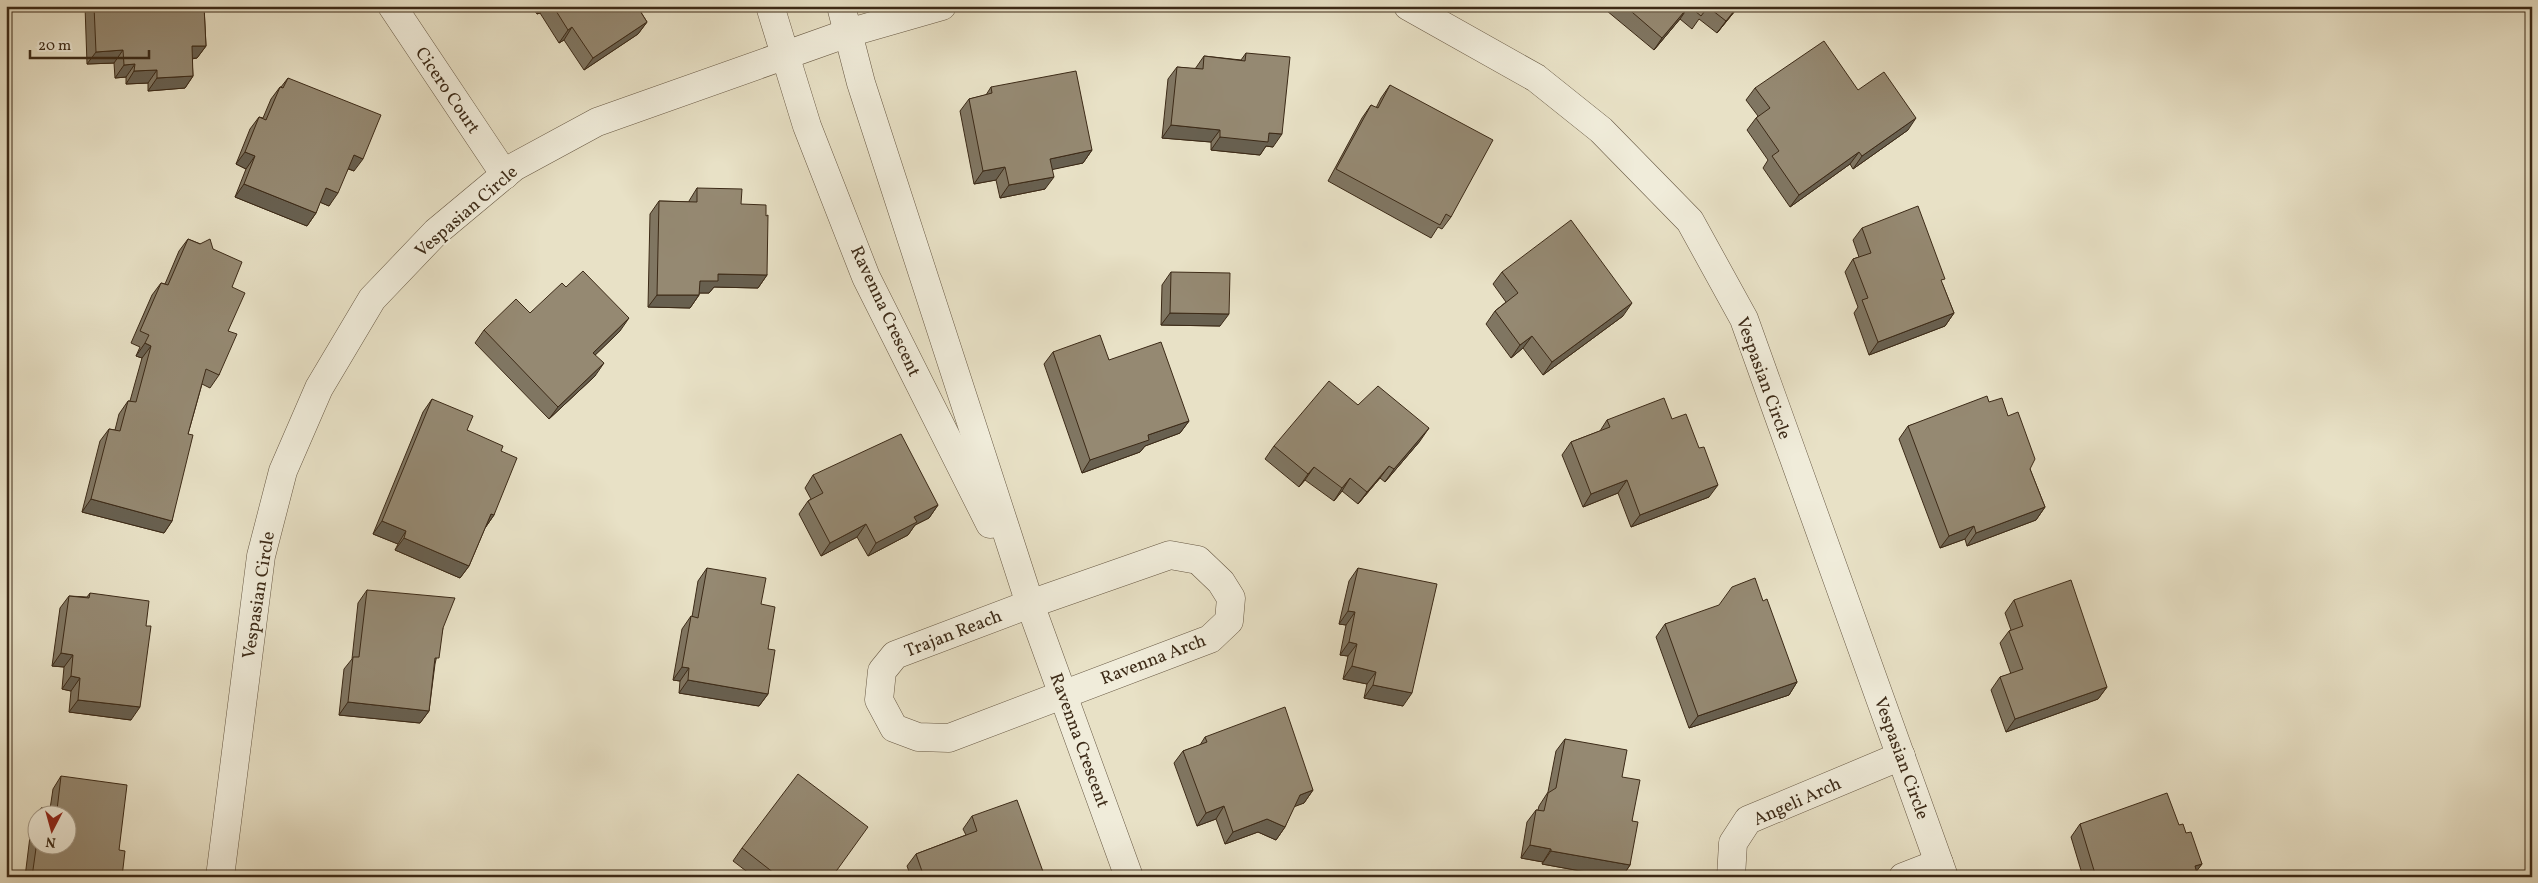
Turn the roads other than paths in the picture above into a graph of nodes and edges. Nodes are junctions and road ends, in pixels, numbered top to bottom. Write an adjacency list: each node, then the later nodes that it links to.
1 (392, 6): 9 (street, Cicero Court)
2 (770, 6): 8 (street, Ravenna Crescent)
3 (841, 6): 7 (street, Ravenna Crescent)
4 (942, 6): 7 (street, Vespasian Circle)
5 (1408, 6): 6 (street, Vespasian Circle)
6 (1439, 14): 12 (street, Vespasian Circle)
7 (848, 33): 8 (street, Vespasian Circle); 10 (street, Ravenna Crescent)
8 (786, 56): 9 (street, Vespasian Circle); 10 (street, Ravenna Crescent)
9 (505, 175): 14 (street, Vespasian Circle)
10 (1030, 604): 11 (street, Ravenna Crescent); 11 (street, Trajan Reach); 11 (street, Ravenna Arch)
11 (1063, 694): 15 (street, Ravenna Crescent)
12 (1901, 756): 13 (street, Vespasian Circle); 16 (street, Angeli Arch)
13 (1942, 870): 17 (street)
14 (220, 877)
15 (1129, 877)
16 (1731, 877)
17 (1903, 877)

